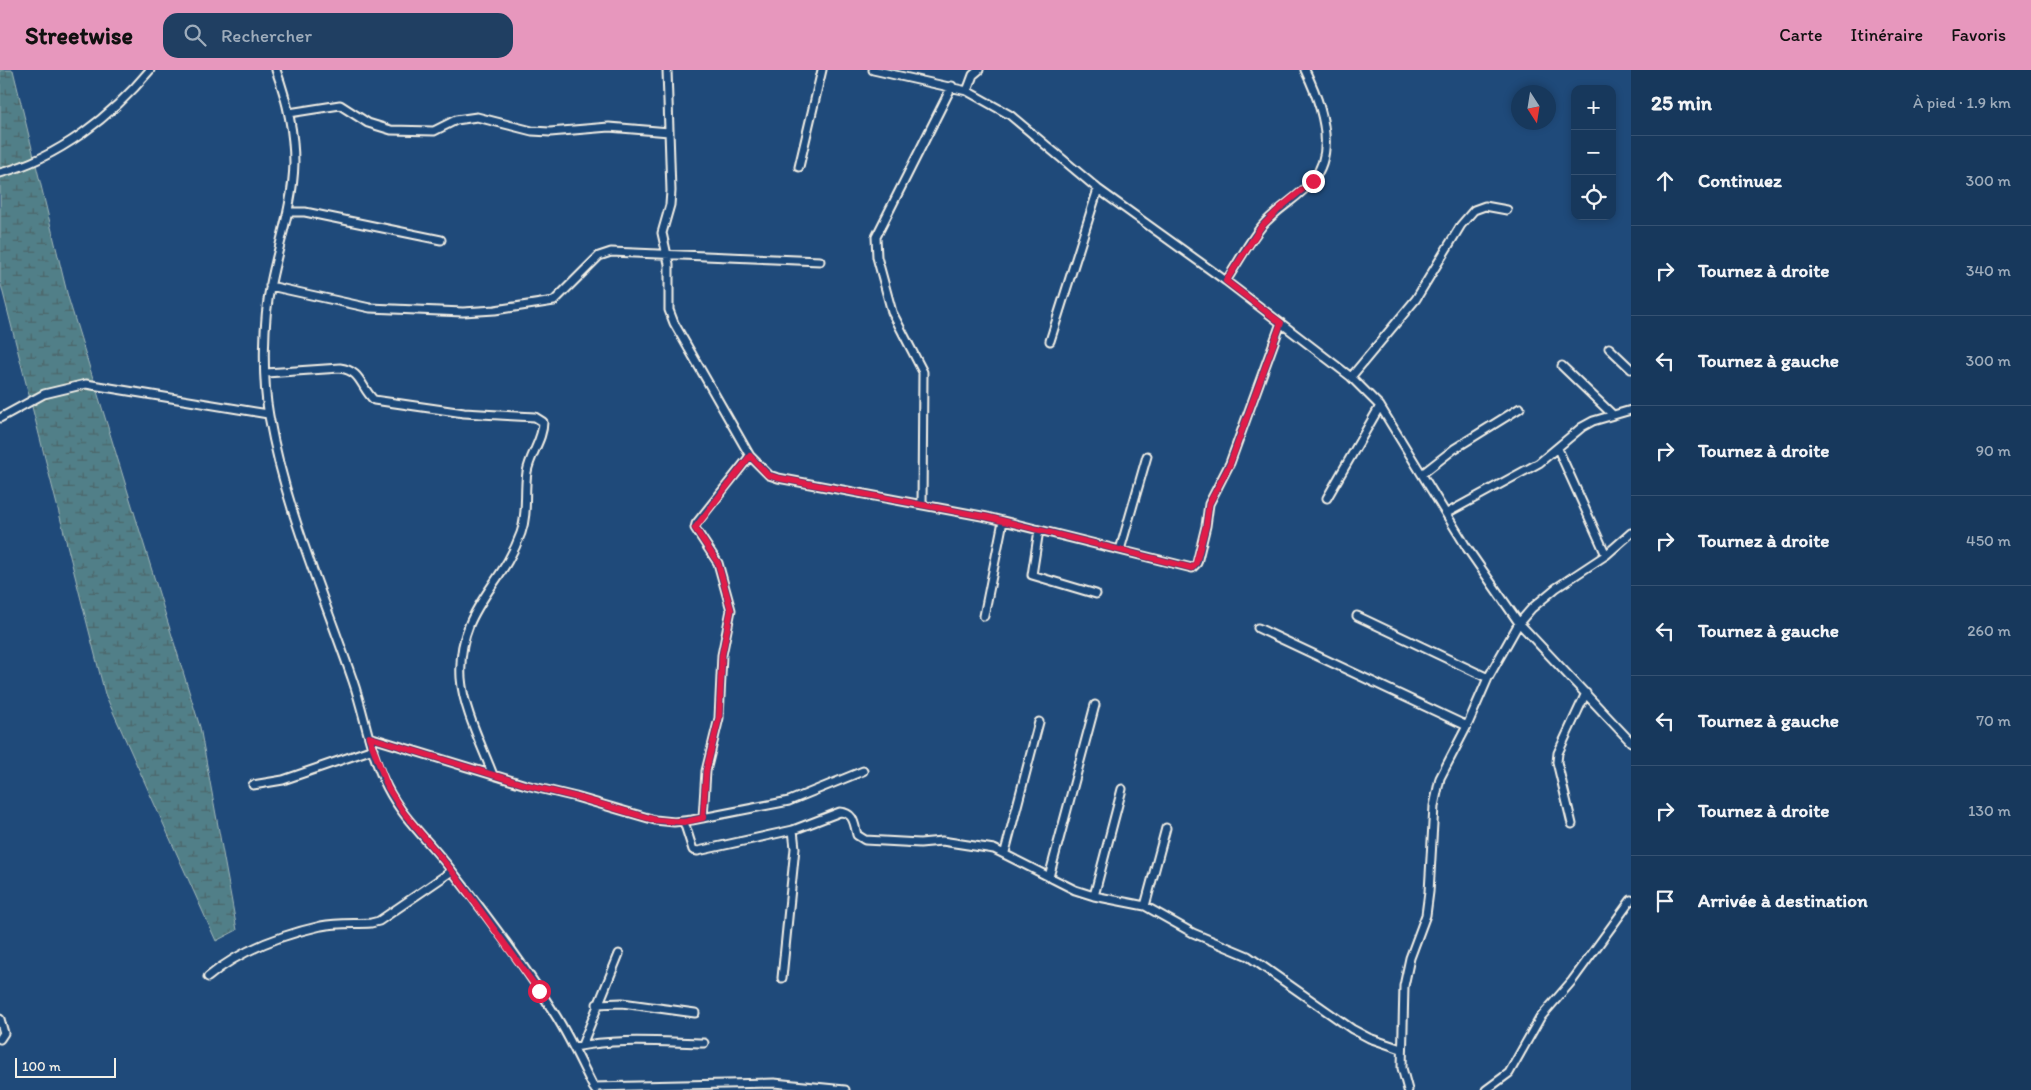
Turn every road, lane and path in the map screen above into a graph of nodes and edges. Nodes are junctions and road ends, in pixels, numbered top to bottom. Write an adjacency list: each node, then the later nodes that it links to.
1 (150, 70): 14 (street)
2 (276, 70): 11 (street)
3 (666, 70): 12 (street)
4 (822, 70): 13 (street)
5 (873, 70): 8 (street)
6 (979, 70): 10 (street)
7 (1305, 70): 21 (street)
8 (901, 73): 9 (street)
9 (952, 86): 10 (street); 41 (street)
10 (967, 91): 15 (street)
11 (289, 113): 12 (street); 17 (street)
12 (670, 132): 19 (street)
13 (799, 167)
14 (0, 173)
15 (1098, 190): 21 (street); 24 (street)
16 (1507, 210): 29 (street)
17 (288, 212): 18 (street); 22 (street)
18 (441, 240)
19 (666, 253): 20 (street); 22 (street); 37 (street)
20 (820, 261)
21 (1226, 281): 23 (street)
22 (270, 286): 28 (street)
23 (1281, 323): 29 (street); 46 (street)
24 (1050, 341)
25 (1609, 348): 27 (street)
26 (1562, 366): 34 (street)
27 (1631, 369)
28 (266, 373): 33 (street); 62 (street)
29 (1351, 377): 30 (street)
30 (1380, 406): 39 (street); 40 (street)
31 (1520, 408): 39 (street)
32 (1631, 410): 34 (street)
33 (268, 414): 35 (street); 58 (street)
34 (1612, 414): 36 (street)
35 (0, 418)
36 (1558, 449): 42 (street); 47 (street)
37 (750, 456): 41 (street); 65 (street)
38 (1147, 456): 46 (street)
39 (1422, 474): 42 (street)
40 (1327, 498)
41 (922, 505): 43 (street)
42 (1448, 513): 51 (street)
43 (1003, 521): 44 (street); 49 (street)
44 (1039, 530): 46 (street); 48 (street)
45 (1631, 533): 47 (street)
46 (1120, 550)
47 (1606, 555): 51 (street)
48 (1096, 594)
49 (984, 616)
50 (1357, 616): 53 (street)
51 (1520, 623): 53 (street); 54 (street)
52 (1258, 628): 57 (street)
53 (1488, 678): 57 (street)
54 (1586, 693): 59 (street); 67 (street)
55 (1095, 705): 72 (street)
56 (1039, 722): 70 (street)
57 (1467, 726): 86 (street)
58 (369, 737): 60 (street); 62 (street)
59 (1631, 742)
60 (373, 749): 63 (street); 71 (street)
61 (863, 771): 65 (street)
62 (493, 775): 66 (street)
63 (253, 785)
64 (1122, 789): 73 (street)
65 (703, 818): 66 (street)
66 (684, 822): 69 (street)
67 (1572, 824)
68 (1166, 828): 75 (street)
69 (793, 830): 70 (street); 78 (street)
70 (1005, 852): 72 (street)
71 (452, 871): 77 (street); 85 (street)
72 (1049, 876): 73 (street)
73 (1094, 896): 75 (street)
74 (1631, 900): 90 (street)
75 (1145, 906): 86 (street)
76 (619, 954): 79 (street)
77 (208, 978)
78 (782, 978)
79 (598, 1004): 80 (street); 84 (street)
80 (695, 1013)
81 (0, 1018): 82 (street)
82 (0, 1039)
83 (704, 1043): 84 (street)
84 (582, 1045): 85 (street)
85 (574, 1047): 87 (street)
86 (1401, 1049): 89 (street)
87 (594, 1088): 88 (street)
88 (845, 1090)
89 (1408, 1090)
90 (1486, 1090)

